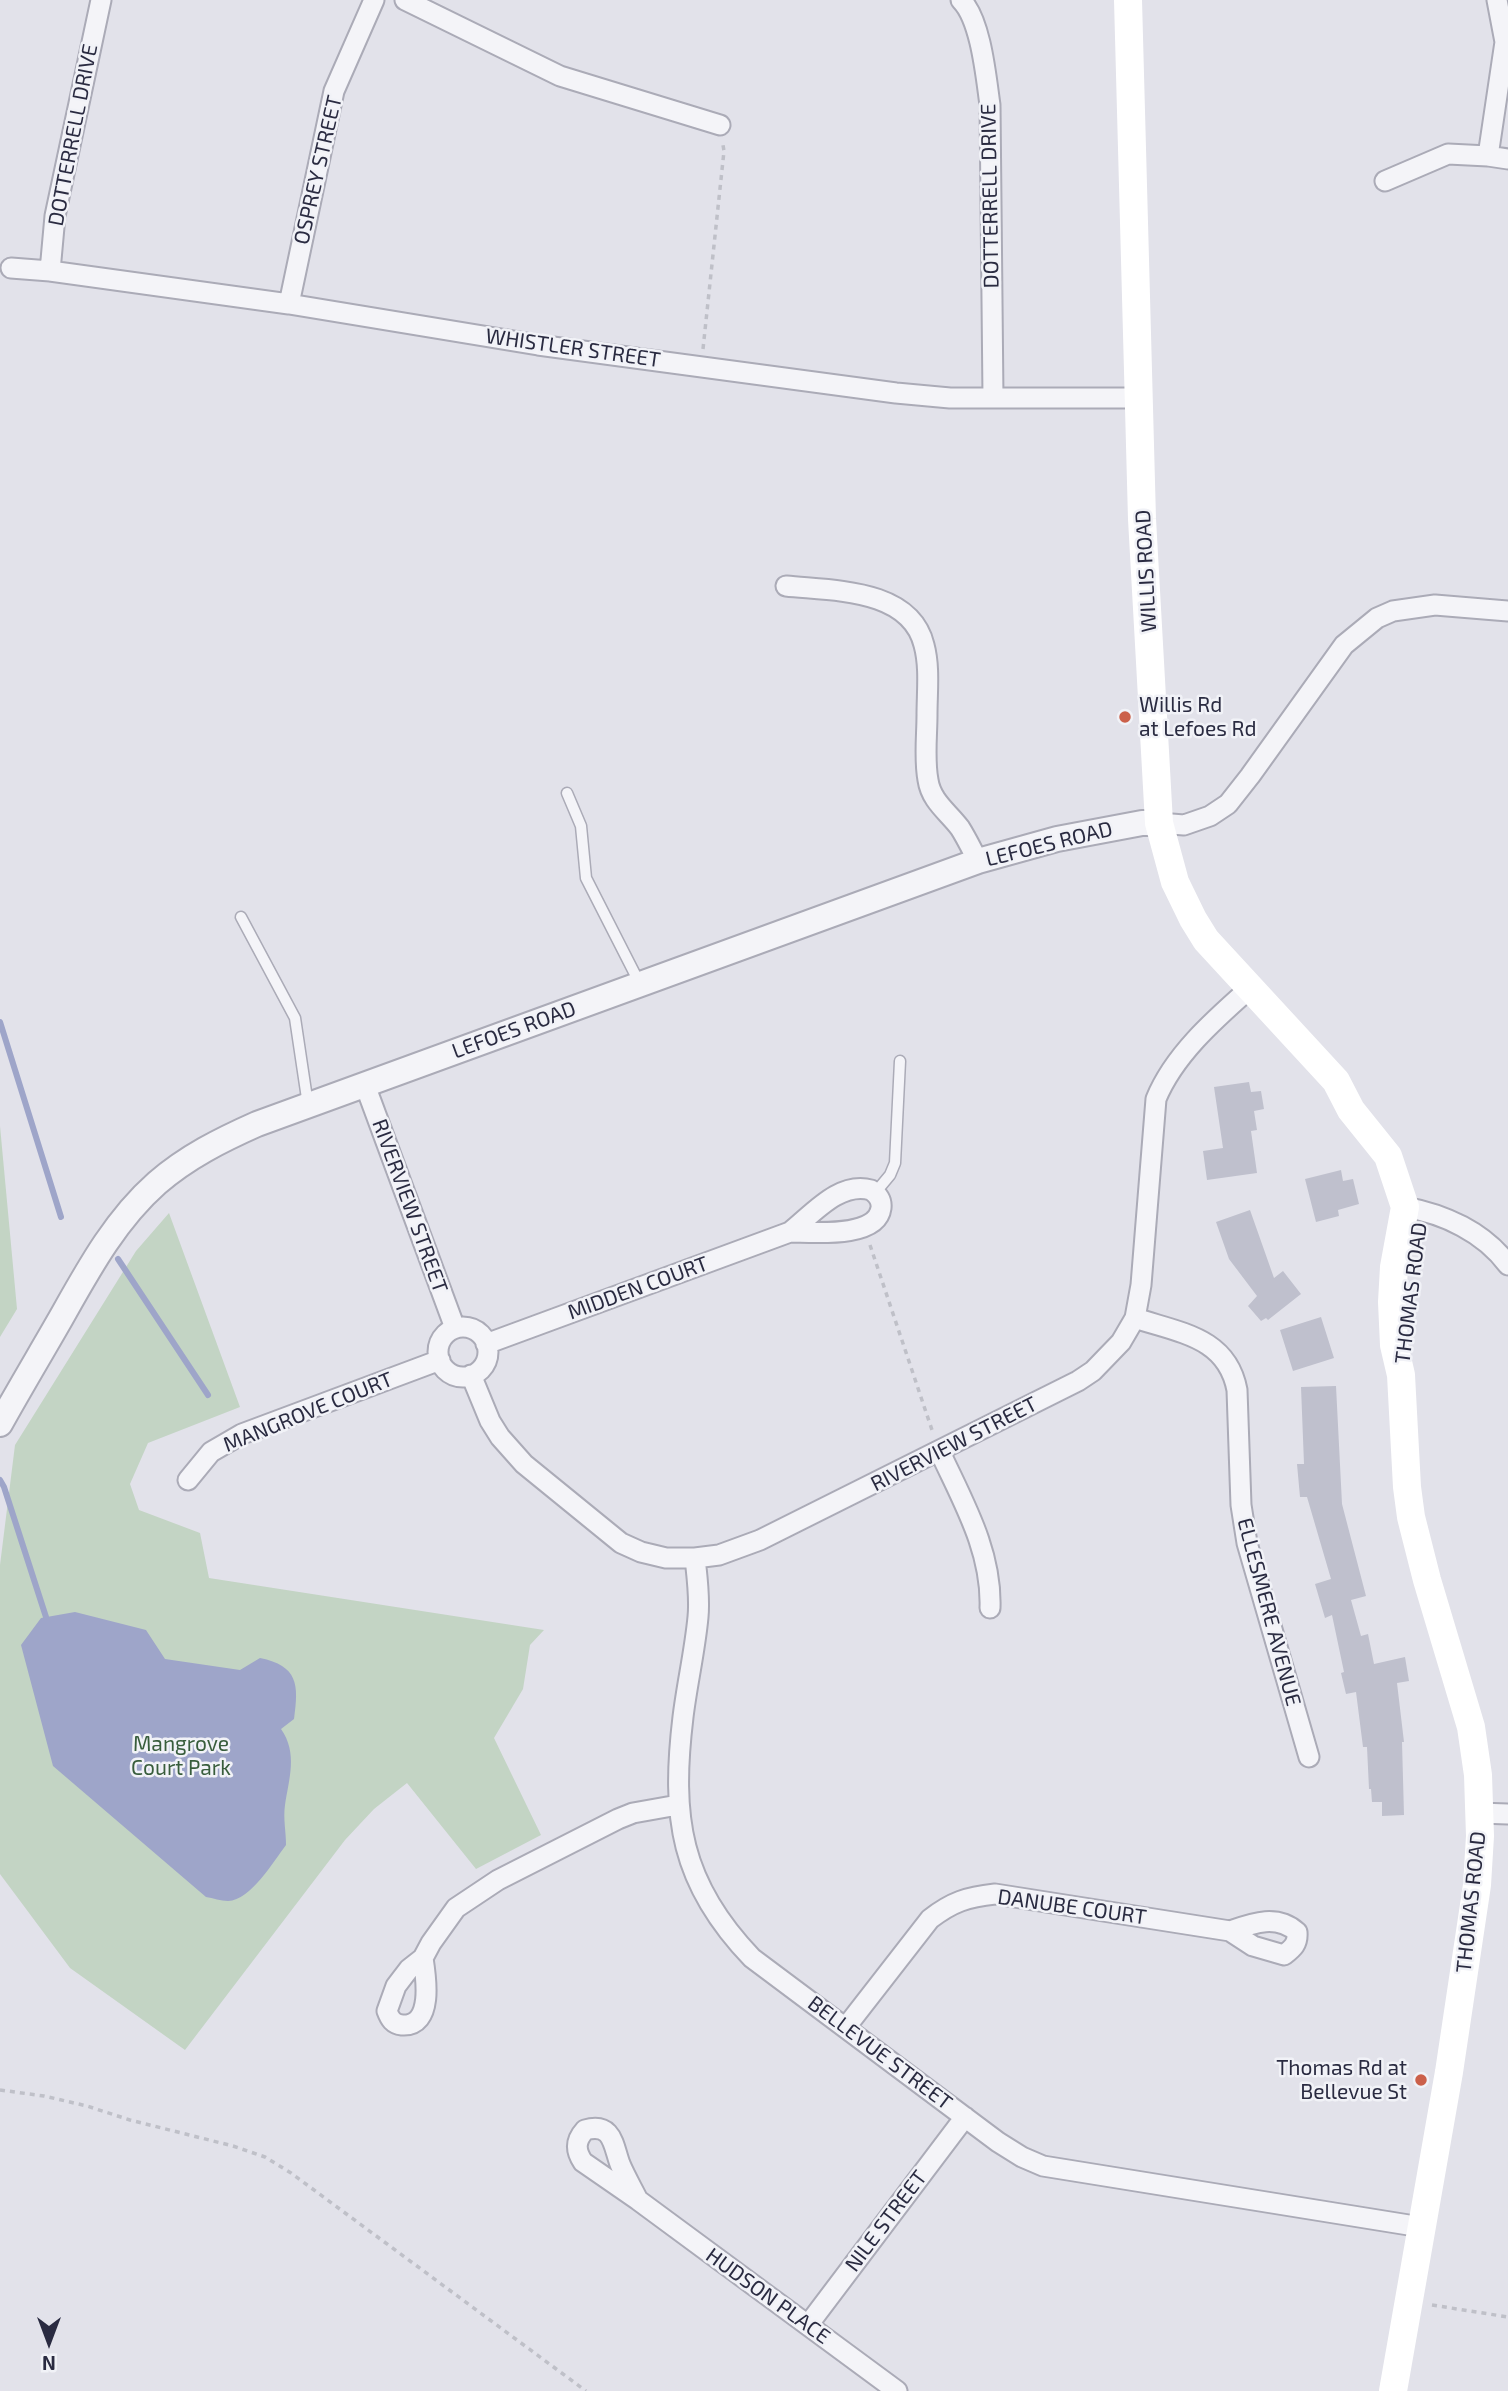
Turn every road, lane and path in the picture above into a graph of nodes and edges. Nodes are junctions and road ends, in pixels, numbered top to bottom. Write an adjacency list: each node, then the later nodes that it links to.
1 (101, 0): 12 (street, DOTTERRELL DRIVE)
2 (374, 0): 13 (street, OSPREY STREET)
3 (405, 0): 7 (street)
4 (961, 0): 15 (street, DOTTERRELL DRIVE)
5 (1128, 0): 16 (main road, WILLIS ROAD)
6 (1497, 0): 8 (street)
7 (720, 125): 14 (path)
8 (1488, 156): 9 (street); 10 (street)
9 (1508, 159)
10 (1385, 181)
11 (11, 268): 12 (street, WHISTLER STREET)
12 (50, 271): 13 (street, WHISTLER STREET)
13 (289, 304): 14 (street, WHISTLER STREET)
14 (701, 366): 15 (street, WHISTLER STREET)
15 (993, 398): 16 (street, WHISTLER STREET)
16 (1138, 398): 20 (main road, WILLIS ROAD)
17 (786, 586): 21 (street)
18 (1508, 611): 20 (street)
19 (567, 793): 23 (lane)
20 (1159, 823): 21 (street, LEFOES ROAD); 24 (main road, WILLIS ROAD)
21 (978, 861): 23 (street, LEFOES ROAD)
22 (240, 917): 27 (lane)
23 (640, 984): 26 (street, LEFOES ROAD)
24 (1249, 989): 29 (main road, WILLIS ROAD); 33 (street, RIVERVIEW STREET)
25 (900, 1061): 28 (lane)
26 (365, 1085): 27 (street, LEFOES ROAD); 34 (street, RIVERVIEW STREET)
27 (308, 1106): 38 (street, LEFOES ROAD)
28 (875, 1193): 30 (street); 31 (street, MIDDEN COURT)
29 (1413, 1208): 32 (street); 45 (main road, THOMAS ROAD)
30 (863, 1226): 31 (street, MIDDEN COURT); 39 (path)
31 (790, 1232): 35 (street, MIDDEN COURT)
32 (1508, 1265)
33 (1135, 1318): 39 (street, RIVERVIEW STREET); 43 (street, ELLESMERE AVENUE)
34 (455, 1328): 35 (street); 36 (street)
35 (486, 1344): 37 (street)
36 (440, 1360): 37 (street); 40 (street, MANGROVE COURT)
37 (471, 1375): 41 (street, RIVERVIEW STREET)
38 (0, 1424)
39 (940, 1452): 41 (street, RIVERVIEW STREET); 42 (street)
40 (188, 1480)
41 (695, 1558): 44 (street, BELLEVUE STREET)
42 (989, 1608)
43 (1309, 1757)
44 (678, 1805): 48 (street); 49 (street, BELLEVUE STREET)
45 (1479, 1813): 46 (street); 53 (main road, THOMAS ROAD)
46 (1508, 1814)
47 (1230, 1931): 49 (street, DANUBE COURT)
48 (423, 1958)
49 (846, 2027): 51 (street, BELLEVUE STREET)
50 (0, 2090): 57 (path)
51 (965, 2117): 53 (street, BELLEVUE STREET); 56 (street, NILE STREET)
52 (638, 2200): 56 (street, HUDSON PLACE)
53 (1421, 2227): 59 (main road, THOMAS ROAD)
54 (1432, 2305): 55 (path)
55 (1508, 2317)
56 (808, 2325): 58 (street, HUDSON PLACE)
57 (586, 2391)
58 (897, 2391)
59 (1393, 2391)

